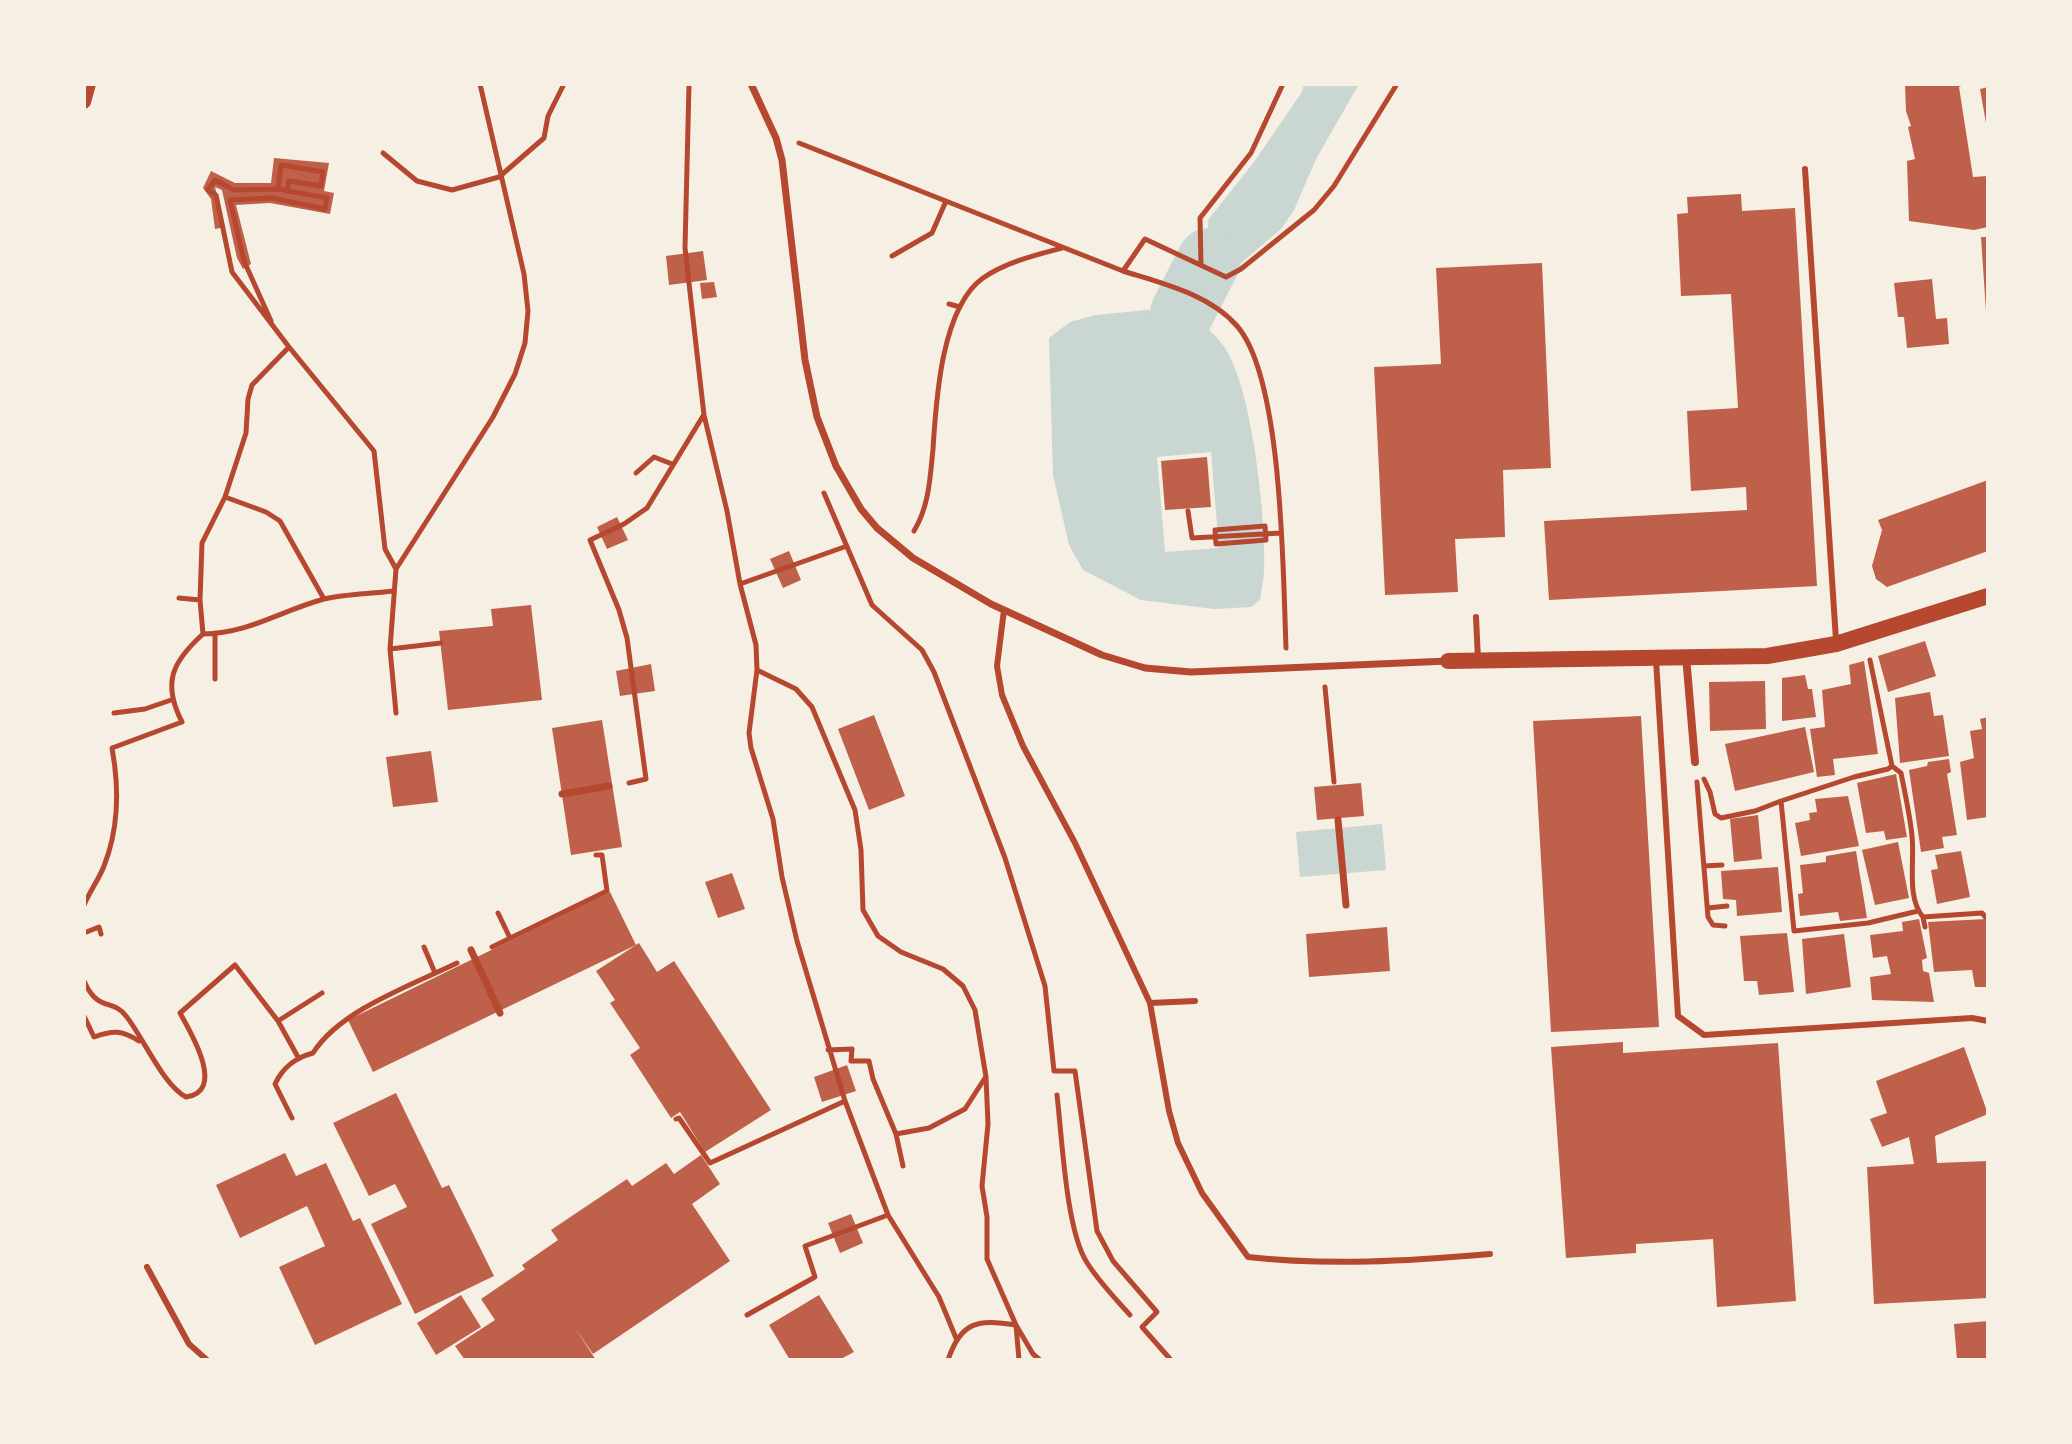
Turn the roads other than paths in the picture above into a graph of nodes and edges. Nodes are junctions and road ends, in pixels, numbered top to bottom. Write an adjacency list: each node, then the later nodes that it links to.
1 (89, 84): 3 (street)
2 (751, 84): 6 (street)
3 (84, 102)
4 (1805, 169): 8 (lane)
5 (1988, 596): 8 (main road)
6 (1004, 610): 12 (street); 20 (lane)
7 (1476, 617): 11 (lane)
8 (1836, 644): 10 (main road)
9 (1656, 656): 10 (main road); 11 (main road); 22 (lane)
10 (1686, 656): 13 (street)
11 (1478, 660): 12 (main road)
12 (1448, 661)
13 (1695, 762)
14 (612, 786): 15 (street)
15 (562, 794)
16 (1338, 820): 17 (street)
17 (1346, 905)
18 (472, 953): 21 (street)
19 (1195, 1001): 20 (lane)
20 (1150, 1003): 23 (lane)
21 (500, 1013)
22 (1988, 1021)
23 (1490, 1254)
24 (147, 1267): 25 (lane)
25 (207, 1360)

